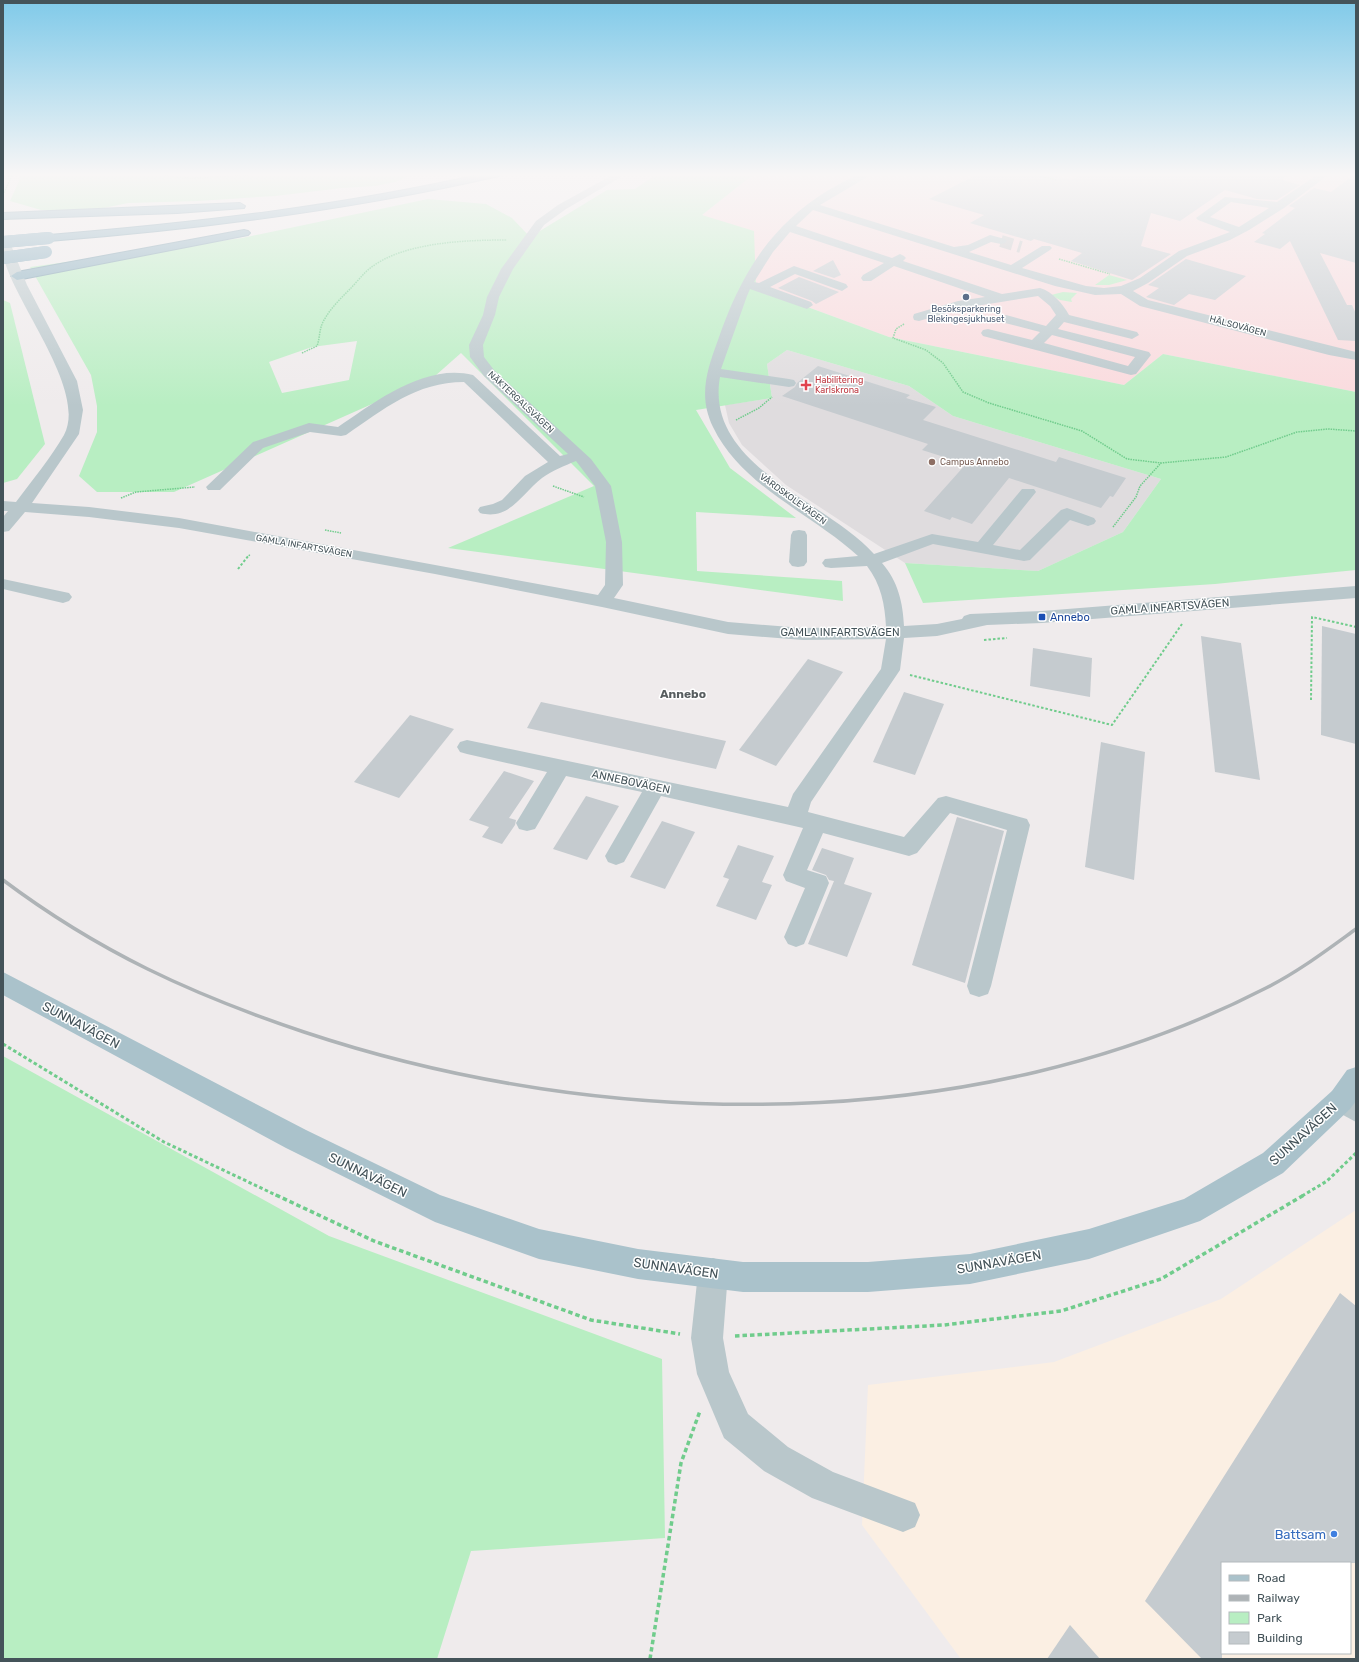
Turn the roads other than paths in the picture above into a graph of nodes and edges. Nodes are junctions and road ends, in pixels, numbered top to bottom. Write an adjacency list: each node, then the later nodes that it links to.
1 (6, 251): 21 (street)
2 (60, 251): 14 (highway, bridge)
3 (161, 251): 21 (highway)
4 (521, 251): 38 (street, NÄKTERGALSVÄGEN)
5 (766, 251): 22 (street, VÅRDSKOLEVÄGEN)
6 (858, 251): 12 (street)
7 (869, 251): 12 (street)
8 (957, 251): 18 (street)
9 (991, 251): 16 (street)
10 (1039, 251): 16 (street)
11 (1194, 251): 25 (street)
12 (865, 253): 15 (street); 17 (street)
13 (904, 256): 17 (street)
14 (3, 258)
15 (851, 261)
16 (1025, 261): 18 (street)
17 (892, 262): 19 (street); 27 (street)
18 (1012, 269): 20 (street)
19 (867, 278)
20 (1050, 281): 25 (street); 26 (street)
21 (16, 282): 46 (street)
22 (745, 283): 24 (street); 37 (street, VÅRDSKOLEVÄGEN)
23 (842, 287): 24 (street)
24 (760, 288): 28 (street)
25 (1124, 290): 36 (street, HÄLSOVÄGEN)
26 (1040, 292): 27 (street); 30 (street)
27 (998, 297): 29 (street)
28 (807, 305)
29 (919, 317)
30 (1061, 317): 32 (street); 34 (street)
31 (1006, 319): 32 (street)
32 (1050, 330): 35 (street); 35 (street)
33 (988, 333): 35 (street)
34 (1132, 336)
35 (1035, 345)
36 (1356, 356)
37 (714, 372): 40 (street); 52 (street, VÅRDSKOLEVÄGEN)
38 (489, 373): 39 (street); 41 (street, NÄKTERGALSVÄGEN)
39 (468, 378): 42 (street); 43 (street)
40 (789, 383)
41 (579, 455): 42 (street); 58 (street, NÄKTERGALSVÄGEN)
42 (557, 462): 47 (street)
43 (218, 483)
44 (1028, 492): 51 (street)
45 (3, 506): 46 (street, GAMLA INFARTSVÄGEN)
46 (21, 507): 49 (street); 58 (street, GAMLA INFARTSVÄGEN)
47 (486, 510)
48 (1088, 521): 51 (street)
49 (3, 527)
50 (799, 535): 53 (street)
51 (982, 548): 52 (street)
52 (871, 561): 54 (street); 59 (street, VÅRDSKOLEVÄGEN)
53 (798, 562)
54 (831, 563)
55 (3, 584): 57 (street)
56 (1356, 592): 59 (street, GAMLA INFARTSVÄGEN)
57 (63, 598)
58 (602, 601): 59 (street, GAMLA INFARTSVÄGEN)
59 (894, 627): 63 (street)
60 (467, 747): 61 (street, ANNEBOVÄGEN)
61 (561, 767): 62 (street, ANNEBOVÄGEN); 64 (street)
62 (656, 788): 63 (street, ANNEBOVÄGEN); 65 (street)
63 (806, 820): 66 (street); 68 (street, ANNEBOVÄGEN)
64 (527, 823)
65 (616, 856)
66 (796, 937)
67 (3, 983): 70 (main road, SUNNAVÄGEN)
68 (979, 986)
69 (1351, 1096): 70 (main road, SUNNAVÄGEN)
70 (713, 1273): 71 (street)
71 (903, 1515)

